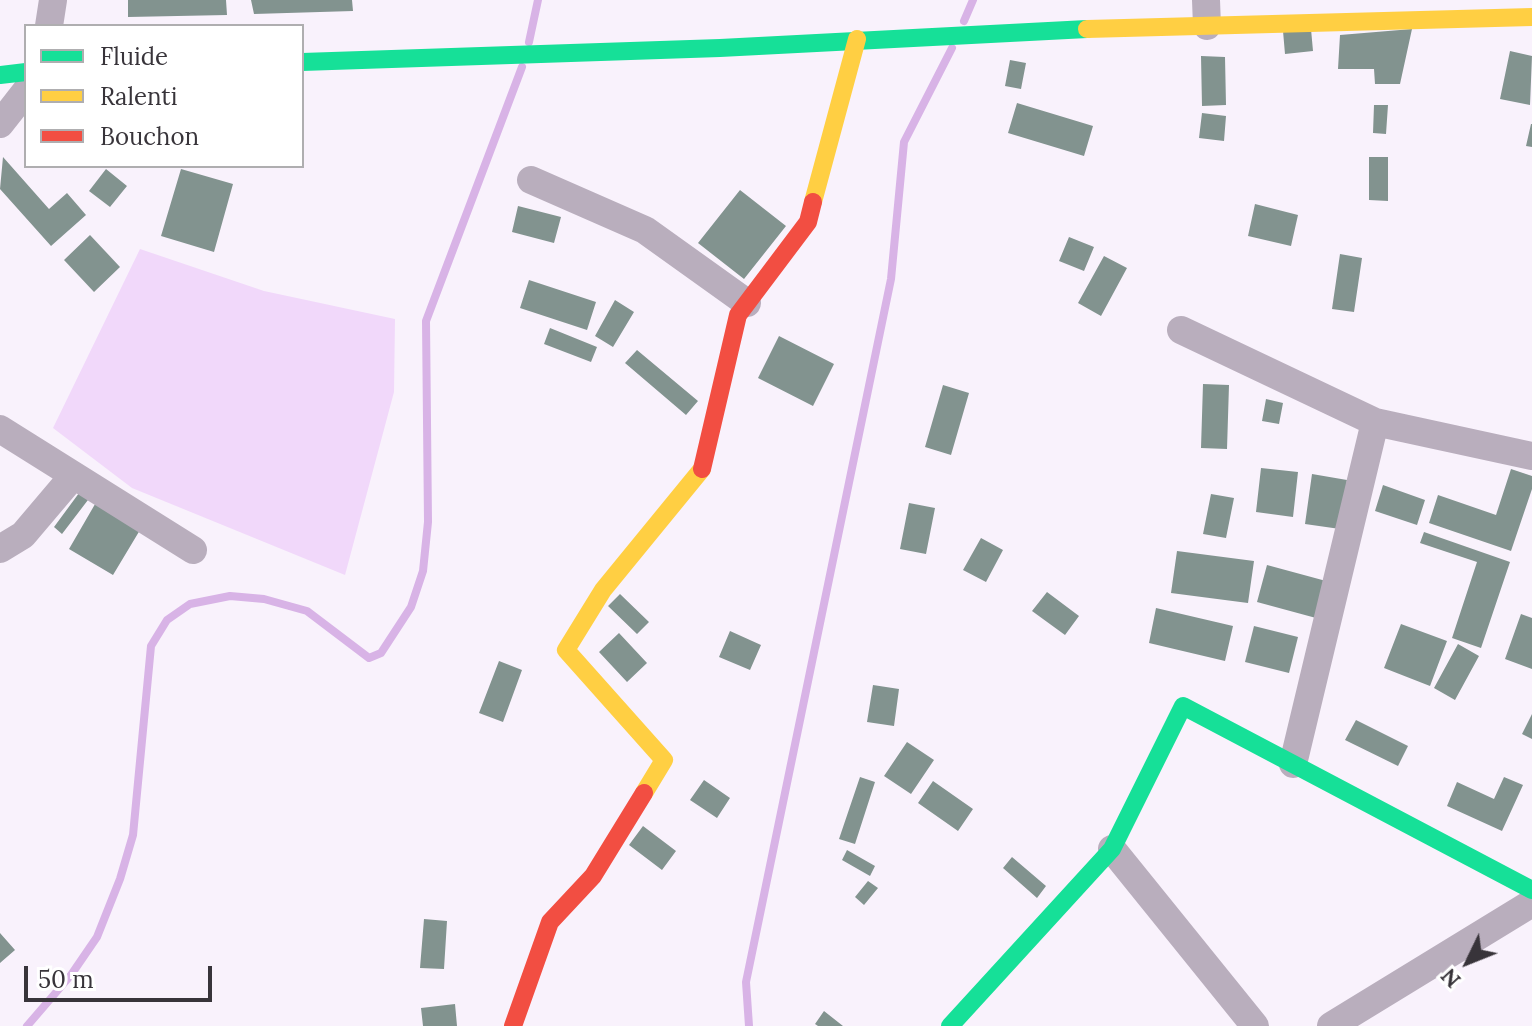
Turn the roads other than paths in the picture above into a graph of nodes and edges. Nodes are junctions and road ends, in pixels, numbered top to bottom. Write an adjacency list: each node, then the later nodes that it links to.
1 (53, 0): 5 (street)
2 (1489, 9): 3 (street); 4 (street)
3 (1207, 13): 6 (street)
4 (1532, 17)
5 (49, 24)
6 (857, 39): 7 (street); 13 (street)
7 (304, 62)
8 (24, 72): 9 (street)
9 (0, 75)
10 (24, 94): 11 (street)
11 (0, 124)
12 (531, 180): 13 (street)
13 (747, 303): 25 (street)
14 (1181, 330): 15 (street)
15 (1375, 422): 17 (street); 21 (street)
16 (0, 429): 18 (street)
17 (1532, 456)
18 (73, 476): 19 (street); 20 (street)
19 (0, 549)
20 (193, 550)
21 (1293, 764): 22 (street); 23 (street)
22 (1112, 849): 26 (street); 27 (street)
23 (1532, 890)
24 (1532, 903): 28 (street)
25 (513, 1026)
26 (950, 1026)
27 (1255, 1026)
28 (1331, 1026)

